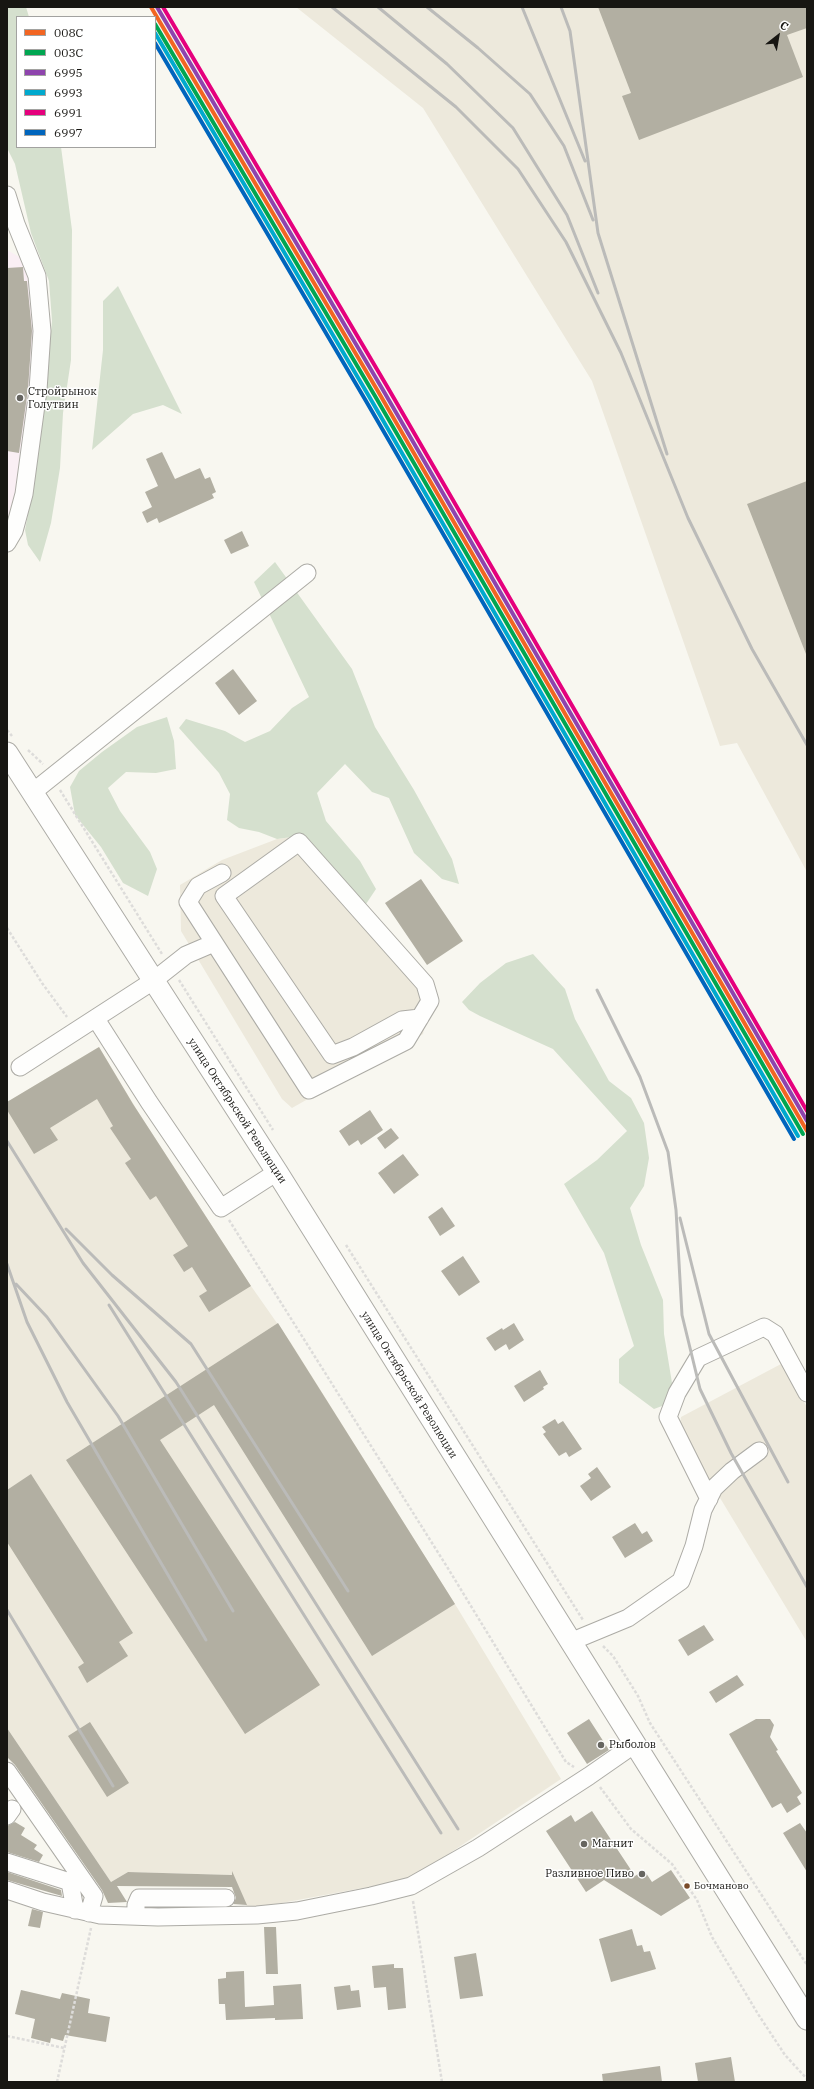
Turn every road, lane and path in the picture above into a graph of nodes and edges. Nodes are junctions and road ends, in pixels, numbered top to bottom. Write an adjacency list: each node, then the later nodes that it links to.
1 (7, 194): 2 (street)
2 (14, 232): 3 (street)
3 (7, 542)
4 (307, 573): 7 (street)
5 (7, 730): 6 (path)
6 (15, 746): 7 (path); 8 (main road, улица Октябрьской Революции)
7 (52, 776): 8 (street); 12 (path)
8 (33, 792): 13 (main road, улица Октябрьской Революции)
9 (222, 874): 11 (street)
10 (7, 928): 16 (path)
11 (214, 944): 12 (street); 14 (street)
12 (170, 966): 13 (street); 18 (path)
13 (153, 981): 15 (street); 19 (main road, улица Октябрьской Революции)
14 (420, 1018): 14 (street)
15 (96, 1019): 16 (street); 20 (street)
16 (77, 1031): 17 (street)
17 (20, 1067)
18 (276, 1135)
19 (276, 1172): 20 (street); 26 (main road, улица Октябрьской Революции)
20 (221, 1208): 29 (path)
21 (344, 1242): 25 (path)
22 (807, 1393): 24 (street)
23 (759, 1451): 24 (street)
24 (709, 1499): 25 (street)
25 (590, 1632): 26 (street); 36 (path)
26 (570, 1642): 27 (main road, улица Октябрьской Революции)
27 (635, 1744): 29 (street); 37 (main road, улица Октябрьской Революции)
28 (7, 1771): 34 (street)
29 (589, 1776): 31 (street); 40 (path)
30 (7, 1862): 34 (street)
31 (411, 1886): 35 (street); 42 (path)
32 (7, 1890): 34 (street)
33 (226, 1898): 35 (street)
34 (86, 1912): 35 (street); 39 (path)
35 (136, 1916)
36 (807, 1965)
37 (807, 2019)
38 (7, 2036): 39 (path)
39 (64, 2048): 41 (path)
40 (807, 2079)
41 (56, 2082)
42 (442, 2082)

